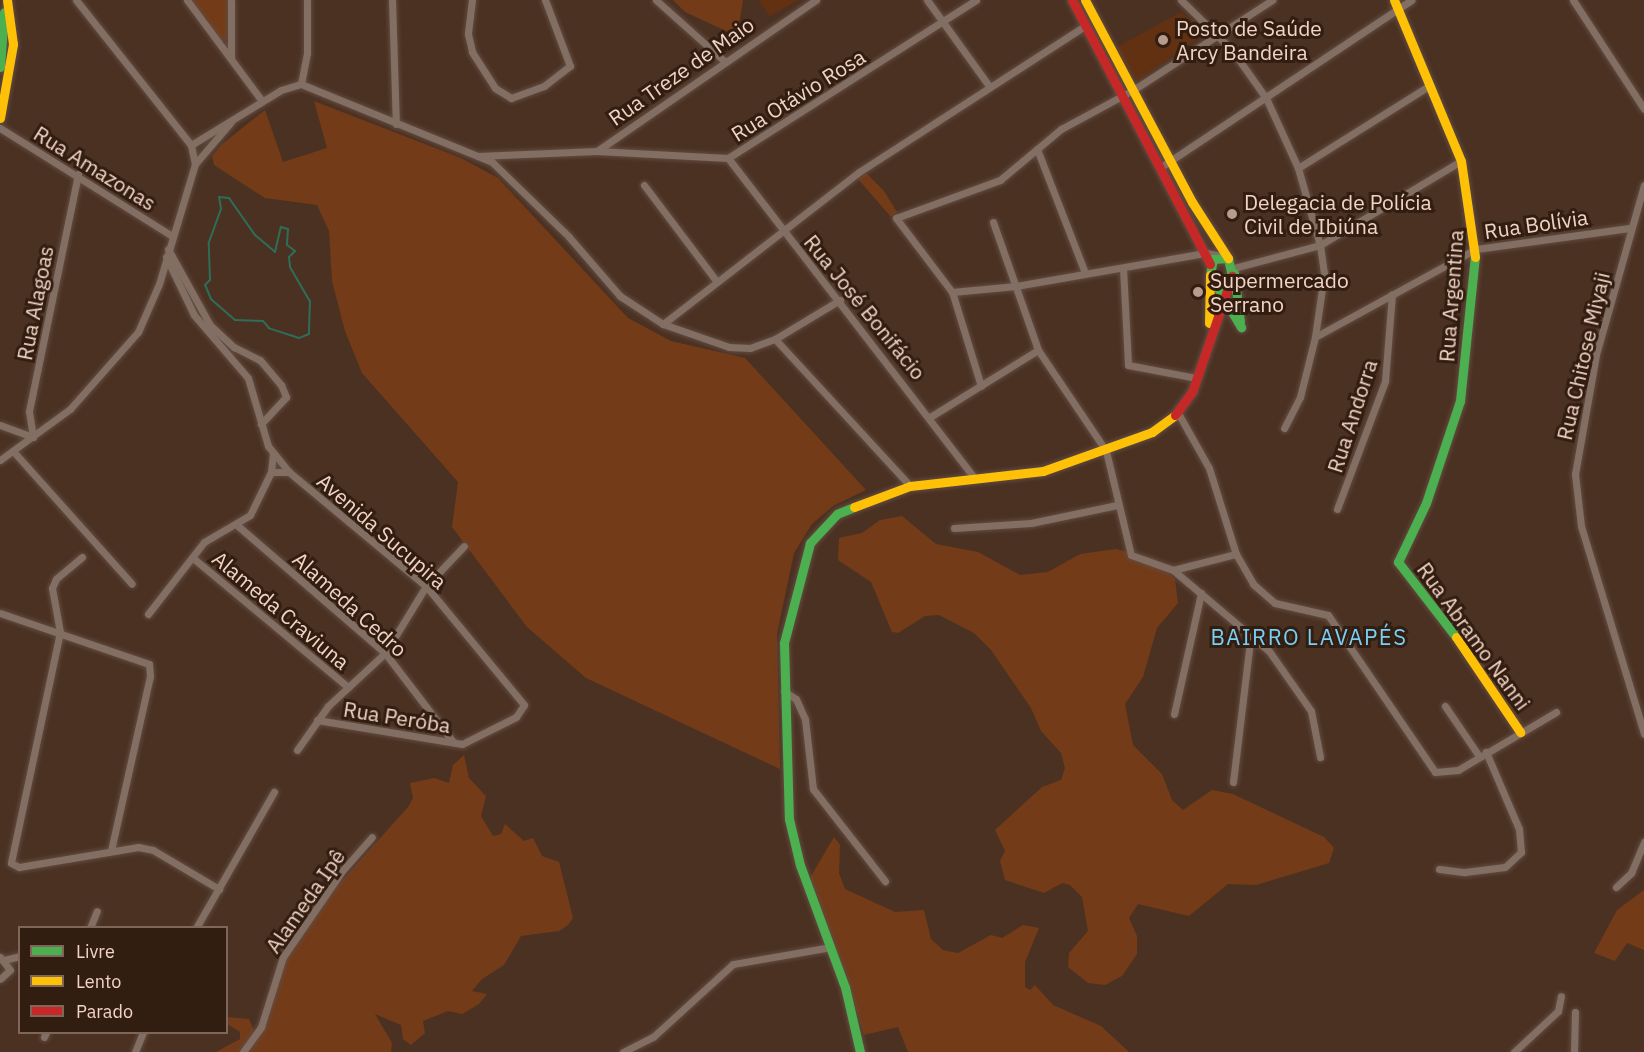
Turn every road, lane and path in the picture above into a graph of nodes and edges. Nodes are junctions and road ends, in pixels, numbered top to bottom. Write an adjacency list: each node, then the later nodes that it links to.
1 (6, 0): 24 (main road); 28 (main road)
2 (76, 0): 40 (street)
3 (187, 0): 23 (street)
4 (231, 0): 23 (street)
5 (307, 0): 27 (street)
6 (392, 0): 38 (street)
7 (472, 0): 8 (street)
8 (545, 0)
9 (656, 0): 25 (street)
10 (816, 0): 25 (street, Rua Treze de Maio)
11 (927, 0): 20 (street)
12 (976, 0): 20 (street, Rua Otávio Rosa)
13 (1072, 0): 21 (main road)
14 (1085, 0): 31 (main road)
15 (1181, 0): 22 (street)
16 (1272, 0): 22 (street)
17 (1412, 0): 19 (street)
18 (1572, 0): 35 (street)
19 (1397, 4): 30 (main road, Rua Argentina); 33 (street)
20 (944, 21): 29 (street); 44 (street, Rua Otávio Rosa)
21 (1085, 26): 29 (street); 32 (main road)
22 (1218, 36): 31 (street); 33 (street)
23 (231, 58): 34 (street)
24 (1, 59): 26 (main road)
25 (723, 60): 42 (street, Rua Treze de Maio)
26 (0, 67)
27 (301, 84): 34 (street); 38 (street)
28 (4, 85): 36 (main road)
29 (989, 86): 57 (street)
30 (1427, 87): 46 (main road, Rua Argentina); 49 (street)
31 (1133, 90): 32 (street); 45 (main road)
32 (1123, 95): 41 (street); 48 (main road)
33 (1266, 98): 45 (street); 49 (street)
34 (262, 101): 37 (street)
35 (1644, 110)
36 (0, 118)
37 (231, 122): 40 (street); 47 (street)
38 (396, 123): 43 (street)
39 (0, 128): 50 (street, Rua Amazonas)
40 (191, 145): 47 (street)
41 (1037, 149): 67 (street); 71 (street)
42 (597, 151): 43 (street, Rua Otávio Rosa); 44 (street, Rua Otávio Rosa)
43 (476, 156): 75 (street)
44 (728, 159): 57 (street, Rua José Bonifácio)
45 (1170, 161): 48 (street); 53 (main road)
46 (1461, 161): 59 (street); 60 (main road, Rua Argentina)
47 (195, 164): 58 (street)
48 (1161, 167): 54 (main road)
49 (1298, 168): 59 (street)
50 (78, 174): 58 (street, Rua Amazonas); 87 (street, Rua Alagoas)
51 (644, 185): 69 (street)
52 (1644, 185): 56 (street)
53 (1192, 202): 54 (main road); 63 (main road)
54 (1183, 208): 62 (main road)
55 (993, 222): 70 (street)
56 (1630, 228): 60 (street, Rua Bolívia); 122 (street, Rua Chitose Miyaji)
57 (782, 230): 69 (street); 74 (street, Rua José Bonifácio)
58 (172, 236): 61 (street)
59 (1320, 245): 66 (street); 76 (street)
60 (1476, 249): 73 (street, Rua Bolívia); 104 (main road, Rua Argentina)
61 (167, 253): 84 (street, Avenida Sucupira); 84 (street); 87 (street)
62 (1206, 253): 63 (street); 64 (main road); 65 (street)
63 (1226, 257): 64 (main road); 66 (main road)
64 (1210, 264): 68 (main road)
65 (1123, 268): 67 (street); 80 (street)
66 (1233, 272): 68 (main road); 72 (main road); 72 (main road)
67 (1085, 273): 70 (street)
68 (1212, 277): 72 (main road); 77 (main road)
69 (717, 282): 75 (street)
70 (1016, 286): 71 (street); 79 (street)
71 (952, 292): 81 (street)
72 (1222, 293): 77 (main road)
73 (1392, 294): 76 (street, Rua Bolívia); 97 (street, Rua Andorra)
74 (840, 300): 78 (street); 83 (street, Rua José Bonifácio)
75 (663, 324): 78 (street)
76 (1315, 337): 86 (street)
77 (1208, 338): 80 (main road)
78 (775, 339): 95 (street)
79 (1038, 350): 81 (street); 89 (street)
80 (1196, 378): 82 (main road)
81 (981, 386): 83 (street)
82 (1178, 413): 89 (main road); 101 (street)
83 (930, 417): 94 (street, Rua José Bonifácio)
84 (261, 424): 90 (street, Avenida Sucupira)
85 (0, 425): 87 (street)
86 (1284, 428)
87 (33, 437): 88 (street)
88 (14, 451): 91 (street); 106 (street)
89 (1106, 451): 94 (main road); 96 (street)
90 (273, 454): 92 (street); 93 (street, Avenida Sucupira)
91 (0, 460)
92 (271, 472): 93 (street, Avenida Sucupira); 98 (street)
93 (289, 472): 107 (street, Avenida Sucupira)
94 (974, 477): 95 (main road)
95 (910, 486): 115 (main road)
96 (1118, 505): 99 (street); 105 (street)
97 (1337, 509)
98 (238, 526): 103 (street); 113 (street, Alameda Cedro)
99 (954, 528)
100 (464, 546): 107 (street)
101 (1236, 554): 105 (street); 125 (street)
102 (82, 557): 111 (street)
103 (193, 558): 110 (street); 114 (street, Alameda Craviuna)
104 (1398, 562): 121 (main road, Rua Abramo Nanni)
105 (1173, 570): 108 (street)
106 (132, 584)
107 (426, 586): 113 (street); 116 (street, Avenida Sucupira)
108 (1202, 593): 112 (street); 119 (street)
109 (0, 613): 111 (street)
110 (148, 614)
111 (60, 632): 131 (street); 131 (street)
112 (1251, 633): 126 (street); 127 (street)
113 (385, 653): 114 (street); 123 (street, Alameda Cedro)
114 (348, 687): 120 (street)
115 (784, 691): 133 (street); 139 (main road)
116 (523, 699): 123 (street, Rua Peróba)
117 (1445, 706): 125 (street)
118 (1556, 712): 121 (street)
119 (1174, 714)
120 (317, 720): 123 (street, Rua Peróba); 124 (street)
121 (1520, 732): 125 (street)
122 (1644, 734)
123 (453, 742)
124 (297, 750)
125 (1483, 754): 132 (street)
126 (1320, 757)
127 (1233, 782)
128 (274, 792): 135 (street)
129 (372, 837): 147 (street, Alameda Ipê)
130 (1644, 842): 134 (street)
131 (111, 850): 135 (street)
132 (1439, 869)
133 (885, 881)
134 (1616, 887)
135 (219, 889): 138 (street)
136 (97, 911): 137 (street)
137 (90, 926)
138 (197, 926)
139 (831, 947): 148 (street); 149 (main road)
140 (18, 956): 141 (street)
141 (2, 958): 142 (street)
142 (0, 980)
143 (1561, 996): 150 (street)
144 (1575, 1012): 151 (street)
145 (142, 1034): 146 (street)
146 (135, 1052)
147 (243, 1052)
148 (623, 1052)
149 (860, 1052)
150 (1514, 1052)
151 (1574, 1052)

